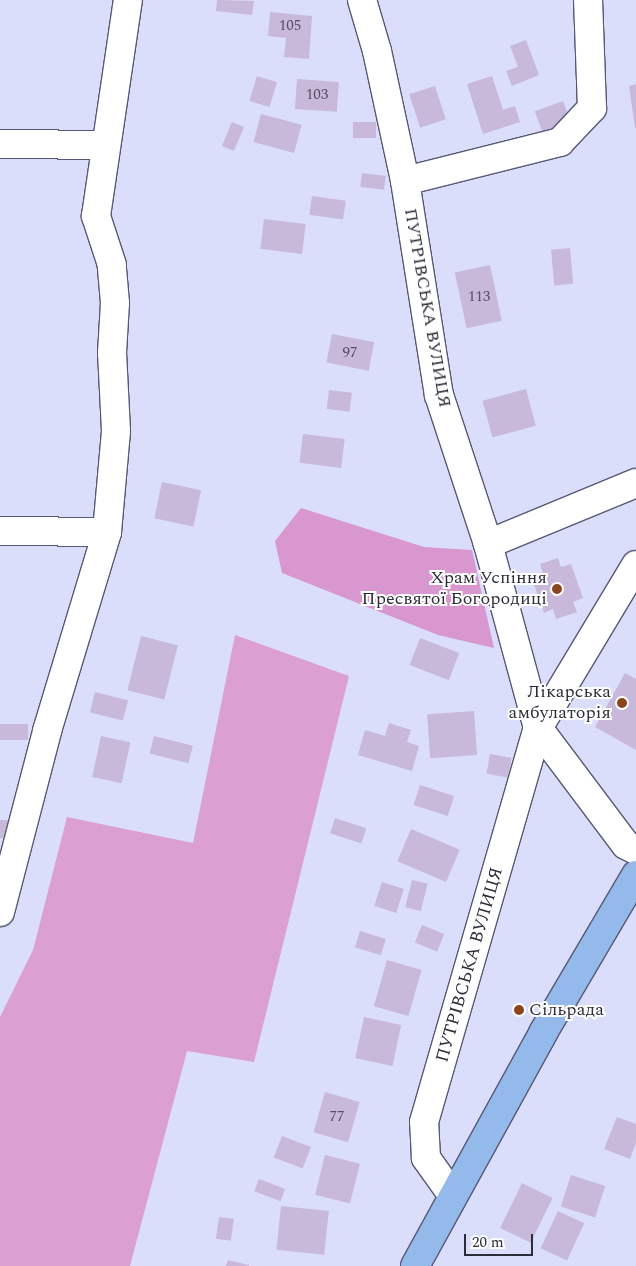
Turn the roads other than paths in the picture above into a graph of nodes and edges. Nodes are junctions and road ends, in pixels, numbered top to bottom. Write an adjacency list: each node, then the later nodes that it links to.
1 (128, 0): 5 (street)
2 (362, 0): 6 (street, ПУТРІВСЬКА ВУЛИЦЯ)
3 (588, 0): 6 (street)
4 (0, 144): 5 (street)
5 (105, 145): 9 (street)
6 (405, 181): 10 (street, ПУТРІВСЬКА ВУЛИЦЯ)
7 (636, 483): 10 (street)
8 (0, 532): 9 (street)
9 (107, 532): 15 (street)
10 (488, 544): 12 (street, ПУТРІВСЬКА ВУЛИЦЯ)
11 (636, 565): 12 (street)
12 (538, 728): 13 (street, ПУТРІВСЬКА ВУЛИЦЯ); 16 (street, ПУТРІВСЬКА ВУЛИЦЯ)
13 (636, 850)
14 (636, 875): 16 (main road)
15 (0, 912)
16 (453, 1196): 17 (main road)
17 (415, 1266)

